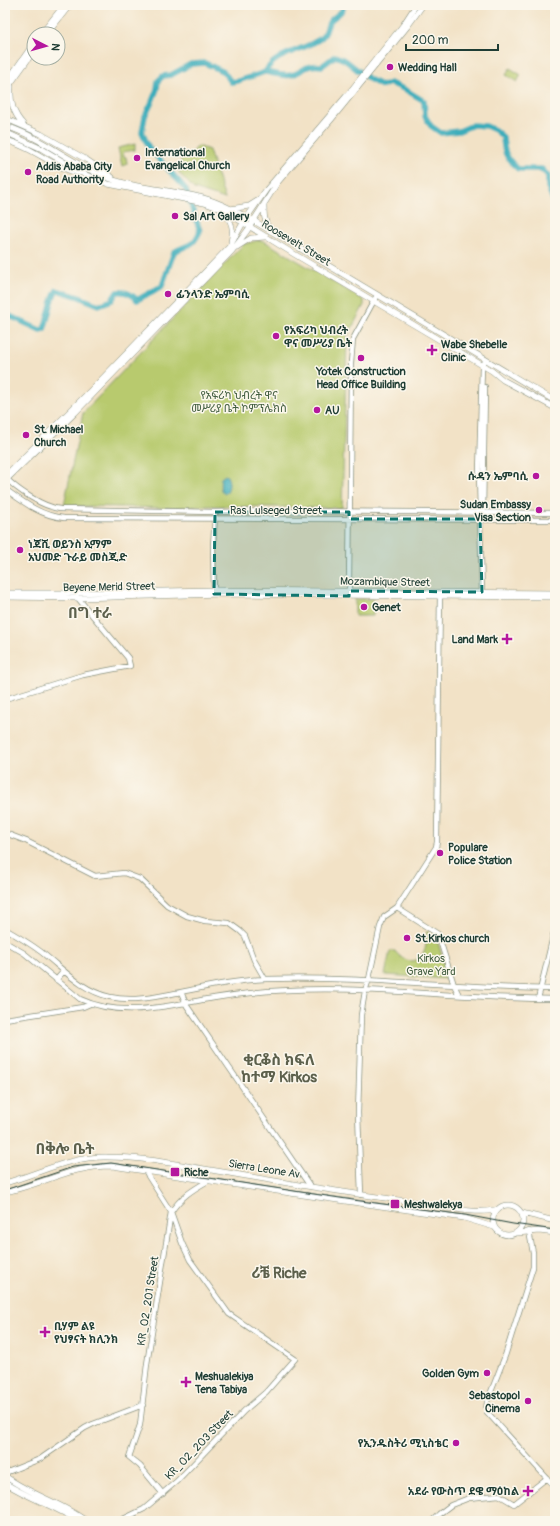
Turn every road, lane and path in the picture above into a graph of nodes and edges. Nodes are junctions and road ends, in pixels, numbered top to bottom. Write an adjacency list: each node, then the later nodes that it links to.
1 (64, 5): 5 (main road)
2 (70, 5): 6 (main road)
3 (416, 5): 9 (main road)
4 (423, 5): 9 (main road)
5 (47, 26)
6 (53, 26)
7 (26, 54): 11 (main road)
8 (26, 62): 10 (main road)
9 (365, 74): 22 (main road)
10 (11, 83): 12 (main road); 15 (main road)
11 (5, 84)
12 (5, 98)
13 (5, 112): 14 (main road)
14 (9, 124): 15 (main road); 16 (main road, bridge); 19 (main road, Roosevelt Street)
15 (25, 126): 19 (main road)
16 (6, 134): 18 (main road, Roosevelt Street)
17 (5, 140): 18 (main road)
18 (84, 174): 20 (main road, Roosevelt Street)
19 (115, 180): 20 (main road, Roosevelt Street)
20 (171, 194): 21 (main road, Roosevelt Street)
21 (195, 199): 23 (main road, Roosevelt Street); 24 (main road, Roosevelt Street)
22 (262, 201): 24 (main road); 25 (main road); 26 (main road); 29 (main road)
23 (221, 209): 27 (main road, Roosevelt Street); 31 (main road)
24 (230, 209): 25 (main road, Roosevelt Street)
25 (247, 217): 26 (main road, Roosevelt Street); 27 (main road)
26 (254, 221): 28 (main road); 29 (main road, Roosevelt Street)
27 (243, 223): 28 (main road, Roosevelt Street); 31 (main road)
28 (250, 227): 30 (main road, Roosevelt Street); 31 (main road)
29 (270, 232): 32 (main road, Roosevelt Street)
30 (266, 236): 31 (main road); 33 (main road, Roosevelt Street)
31 (231, 249): 40 (main road)
32 (377, 295): 33 (street); 34 (main road, Roosevelt Street)
33 (373, 301): 35 (main road, Roosevelt Street); 44 (street)
34 (434, 329): 35 (main road); 36 (main road, Roosevelt Street)
35 (431, 335): 37 (main road, Roosevelt Street)
36 (487, 360): 37 (street); 38 (main road, Roosevelt Street)
37 (484, 366): 39 (main road, Roosevelt Street); 47 (street)
38 (555, 401)
39 (555, 408)
40 (6, 478): 43 (street, Ras Lulseged Street)
41 (5, 489): 51 (street, Ras Lulseged Street)
42 (278, 510): 43 (street, Ras Lulseged Street); 44 (street, Ras Lulseged Street); 52 (street)
43 (215, 512): 51 (street)
44 (350, 512): 45 (street, Ras Lulseged Street); 53 (street)
45 (398, 512): 46 (street, Ras Lulseged Street); 49 (street)
46 (431, 512): 47 (street, Ras Lulseged Street); 50 (street)
47 (481, 513): 48 (street, Ras Lulseged Street); 54 (street)
48 (555, 513)
49 (398, 518): 50 (street, Ras Lulseged Street); 53 (street, Ras Lulseged Street)
50 (431, 518): 54 (street, Ras Lulseged Street)
51 (214, 519): 52 (street, Ras Lulseged Street); 56 (street)
52 (277, 519): 53 (street, Ras Lulseged Street)
53 (349, 519): 60 (street)
54 (480, 519): 55 (street, Ras Lulseged Street); 62 (street)
55 (555, 520)
56 (214, 592): 58 (main road, Beyene Merid Street); 60 (main road, Mozambique Street); 65 (main road, Beyene Merid Street)
57 (5, 593): 58 (main road, Beyene Merid Street)
58 (73, 593): 65 (street)
59 (555, 593): 62 (main road, Mozambique Street)
60 (349, 594): 61 (main road, Mozambique Street)
61 (440, 594): 62 (main road, Mozambique Street); 68 (street)
62 (482, 594): 64 (main road, Mozambique Street)
63 (5, 597): 65 (main road, Beyene Merid Street)
64 (555, 597)
65 (78, 598): 66 (street)
66 (5, 699)
67 (5, 833): 73 (street)
68 (398, 908): 74 (street); 76 (street)
69 (555, 928): 77 (street)
70 (5, 929): 72 (street)
71 (5, 942): 75 (street)
72 (64, 970): 75 (street); 80 (street)
73 (265, 979): 74 (street); 80 (street)
74 (369, 979): 76 (street); 79 (street)
75 (56, 980): 82 (street)
76 (454, 985): 77 (street); 81 (street)
77 (541, 989): 78 (street); 83 (street)
78 (555, 989)
79 (365, 991): 81 (street); 85 (street); 94 (street)
80 (181, 992): 85 (street)
81 (459, 995): 83 (street)
82 (80, 999): 86 (street); 87 (street)
83 (538, 999): 84 (street)
84 (555, 999)
85 (185, 1002): 86 (street); 92 (street)
86 (90, 1004): 87 (street)
87 (78, 1007): 88 (street)
88 (5, 1019)
89 (146, 1171): 90 (main road, Sierra Leone Av); 93 (main road, Sierra Leone Av); 96 (street, KR_02_203 Street)
90 (208, 1181): 96 (street); 99 (main road, Sierra Leone Av)
91 (5, 1183): 92 (main road, Sierra Leone Av)
92 (310, 1186): 94 (main road, Sierra Leone Av)
93 (5, 1192)
94 (361, 1195): 95 (main road, Sierra Leone Av)
95 (498, 1209): 97 (main road); 99 (main road)
96 (171, 1212): 103 (street, KR_02_201 Street); 109 (street, KR_02_203 Street)
97 (522, 1213): 98 (main road); 101 (main road)
98 (555, 1221)
99 (494, 1227): 101 (main road)
100 (529, 1231): 101 (main road); 102 (main road); 106 (street)
101 (517, 1232)
102 (555, 1233)
103 (143, 1405): 104 (street); 109 (street, KR_02_201 Street)
104 (5, 1473)
105 (5, 1476): 111 (main road)
106 (547, 1478): 108 (street); 113 (street)
107 (5, 1483): 110 (main road)
108 (555, 1487)
109 (163, 1494): 112 (street, KR_02_203 Street)
110 (78, 1521)
111 (86, 1521)
112 (119, 1521)
113 (432, 1521)

